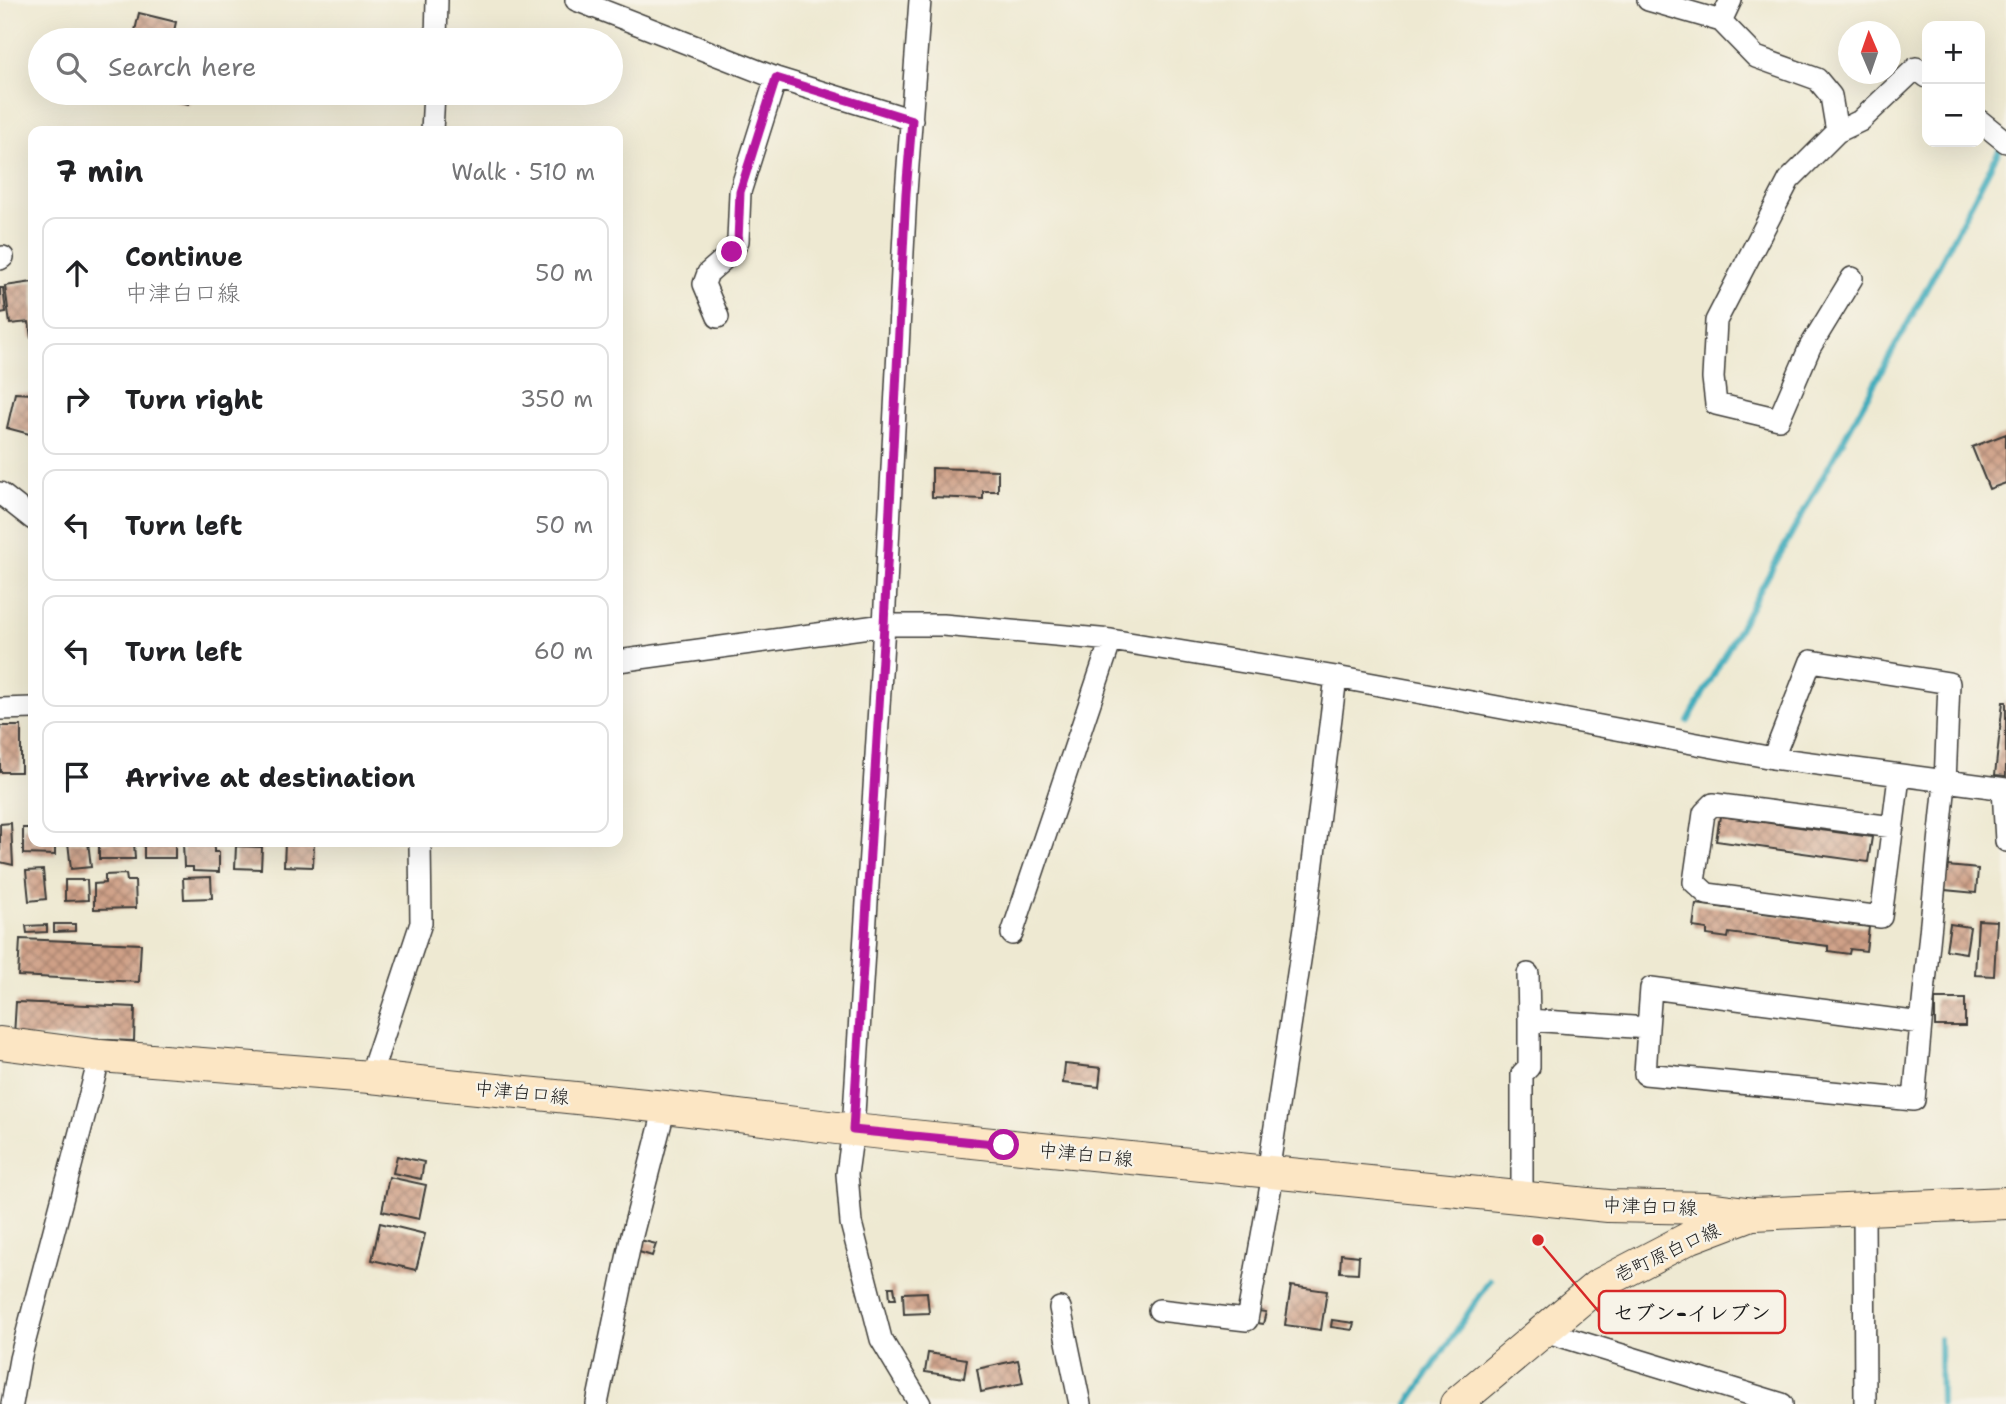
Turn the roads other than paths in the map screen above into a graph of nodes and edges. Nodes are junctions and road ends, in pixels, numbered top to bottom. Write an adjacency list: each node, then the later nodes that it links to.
1 (437, 0): 7 (street)
2 (576, 0): 9 (street)
3 (920, 0): 11 (street)
4 (1648, 0): 6 (street)
5 (1731, 0): 6 (street)
6 (1721, 21): 14 (street)
7 (436, 28)
8 (1922, 73): 14 (street)
9 (776, 78): 11 (street); 17 (street)
10 (434, 105): 13 (street)
11 (912, 120): 20 (street)
12 (1985, 125): 15 (street)
13 (432, 126)
14 (1837, 132): 16 (street)
15 (2006, 142)
16 (1852, 278)
17 (718, 317)
18 (0, 493): 19 (street)
19 (28, 515)
20 (884, 625): 21 (street); 22 (street); 42 (street)
21 (1111, 640): 23 (street); 33 (street)
22 (623, 660)
23 (1336, 677): 26 (street); 43 (street)
24 (28, 708): 25 (street)
25 (0, 709)
26 (1773, 758): 27 (street); 28 (street)
27 (1899, 777): 28 (street); 30 (street)
28 (1945, 783): 29 (street); 36 (street)
29 (2005, 789): 31 (street)
30 (1893, 827): 30 (street)
31 (2006, 841)
32 (420, 847): 40 (street)
33 (1012, 933)
34 (1528, 974): 35 (street)
35 (1529, 1020): 37 (street); 44 (street)
36 (1921, 1023): 37 (street); 37 (street)
37 (1648, 1028)
38 (0, 1043): 39 (main road, 中津白口線)
39 (100, 1056): 40 (main road, 中津白口線); 53 (street)
40 (370, 1077): 41 (main road, 中津白口線)
41 (665, 1107): 42 (main road, 中津白口線); 54 (street)
42 (853, 1130): 43 (main road, 中津白口線); 55 (street)
43 (1270, 1173): 44 (main road, 中津白口線); 51 (street)
44 (1522, 1197): 46 (main road, 中津白口線)
45 (2006, 1203): 47 (main road, 中津白口線)
46 (1665, 1207): 48 (main road, 中津白口線); 49 (main road)
47 (1864, 1209): 48 (main road, 中津白口線); 59 (street)
48 (1754, 1214): 49 (main road, 壱町原白口線)
49 (1670, 1247): 52 (main road, 壱町原白口線)
50 (1060, 1308): 56 (street)
51 (1159, 1310)
52 (1544, 1331): 57 (main road, 壱町原白口線); 58 (street)
53 (12, 1404)
54 (597, 1404)
55 (920, 1404)
56 (1080, 1404)
57 (1456, 1404)
58 (1782, 1404)
59 (1865, 1404)

